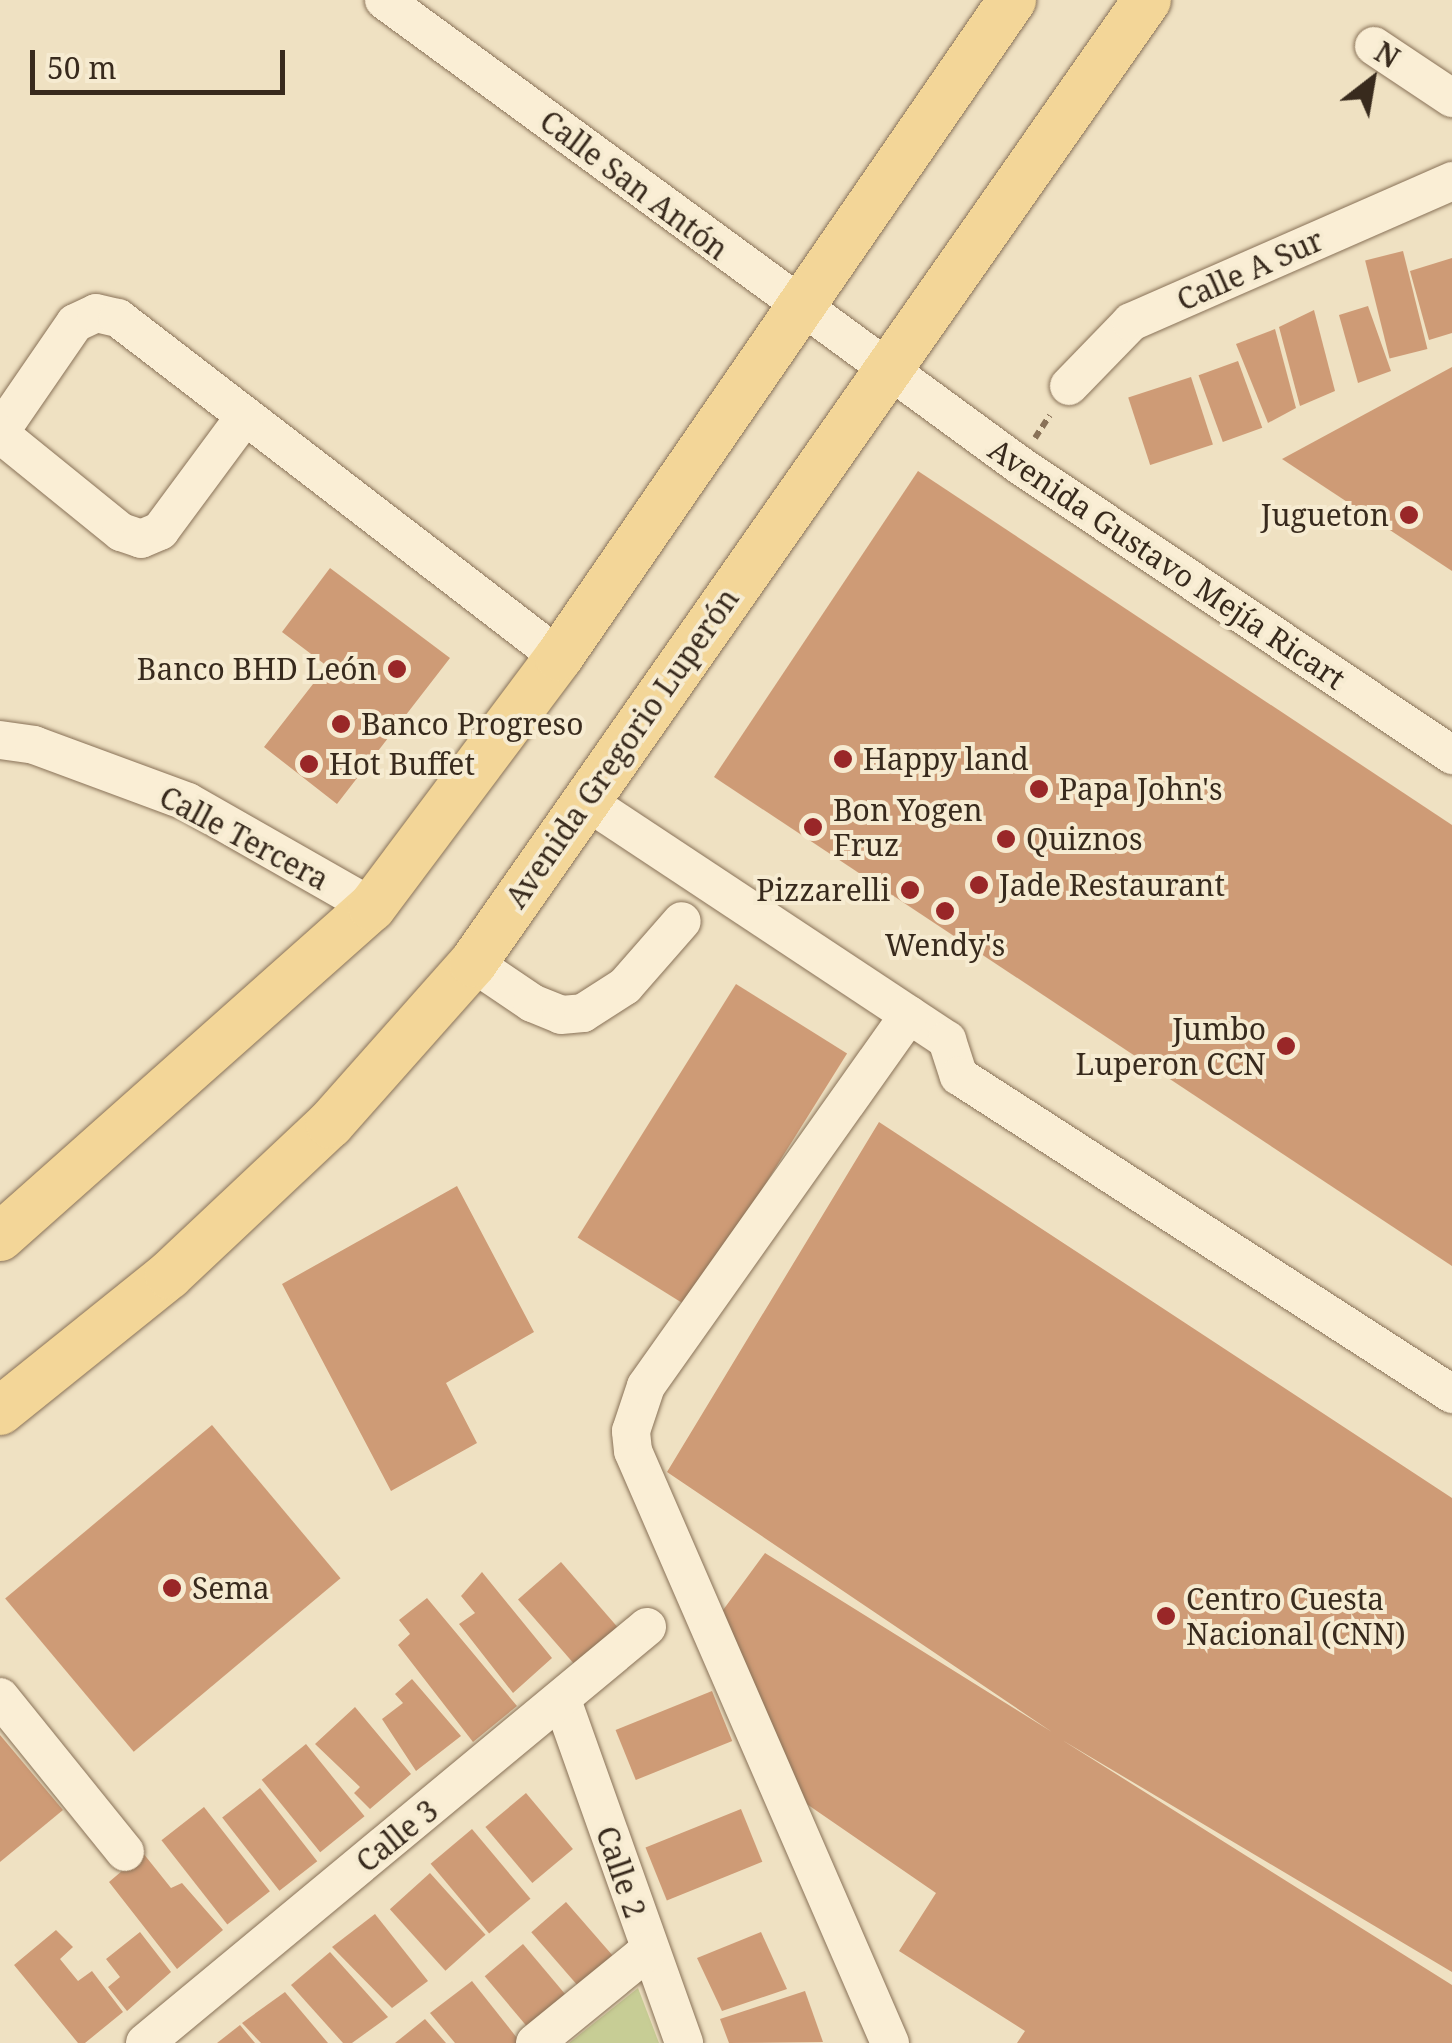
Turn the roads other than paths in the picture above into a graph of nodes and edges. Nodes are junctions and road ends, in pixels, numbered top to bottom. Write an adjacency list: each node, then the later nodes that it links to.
1 (384, 0): 7 (street, Calle San Antón)
2 (1012, 0): 7 (main road)
3 (1147, 0): 8 (main road, Avenida Gregorio Luperón)
4 (1374, 46): 5 (street)
5 (1452, 98)
6 (1452, 181): 9 (street, Calle A Sur)
7 (798, 307): 8 (street, Calle San Antón); 12 (main road)
8 (886, 368): 13 (street, Avenida Gustavo Mejía Ricart); 17 (main road, Avenida Gregorio Luperón)
9 (1069, 386)
10 (244, 416): 11 (street); 11 (street); 12 (street)
11 (0, 433)
12 (559, 657): 18 (main road)
13 (1364, 698): 15 (street, Avenida Gustavo Mejía Ricart); 16 (street)
14 (0, 740): 18 (street, Calle Tercera)
15 (1452, 754)
16 (1452, 781)
17 (586, 801): 20 (main road, Avenida Gregorio Luperón); 21 (street)
18 (372, 907): 22 (main road)
19 (682, 921): 20 (street)
20 (473, 964): 24 (main road, Avenida Gregorio Luperón)
21 (909, 1015): 23 (street); 33 (street)
22 (0, 1237)
23 (1452, 1394)
24 (0, 1411)
25 (648, 1626): 27 (street, Calle 3)
26 (0, 1697): 28 (street)
27 (562, 1700): 29 (street, Calle 2); 30 (street, Calle 3)
28 (125, 1852)
29 (648, 1950): 31 (street); 32 (street, Calle 2)
30 (145, 2043)
31 (535, 2043)
32 (684, 2043)
33 (890, 2043)

